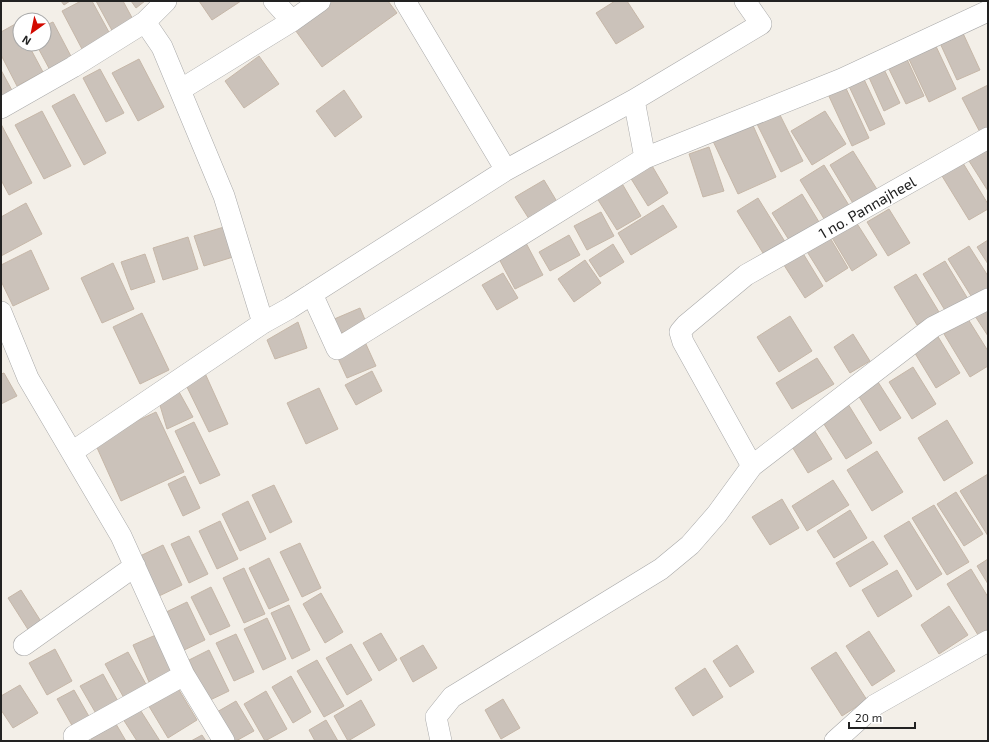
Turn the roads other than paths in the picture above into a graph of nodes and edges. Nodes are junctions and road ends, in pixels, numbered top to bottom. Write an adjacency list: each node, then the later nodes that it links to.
1 (166, 1): 8 (street)
2 (274, 1): 7 (street)
3 (320, 1): 7 (street)
4 (404, 1): 14 (street)
5 (745, 1): 10 (street)
6 (988, 11): 13 (street)
7 (292, 21): 9 (street)
8 (145, 22): 9 (street); 11 (street)
9 (180, 90): 18 (street)
10 (634, 100): 13 (street); 14 (street)
11 (1, 108)
12 (988, 138): 20 (street, 1 no. Pannajheel)
13 (645, 158): 15 (street)
14 (506, 170): 15 (street)
15 (312, 294): 18 (street)
16 (988, 299): 20 (street)
17 (2, 318): 19 (street)
18 (263, 323): 19 (street)
19 (72, 452): 21 (street)
20 (752, 466): 27 (street)
21 (135, 566): 23 (street); 24 (street)
22 (988, 642): 28 (street)
23 (24, 645)
24 (184, 675): 25 (street); 26 (street)
25 (74, 736)
26 (224, 741)
27 (441, 741)
28 (835, 741)

